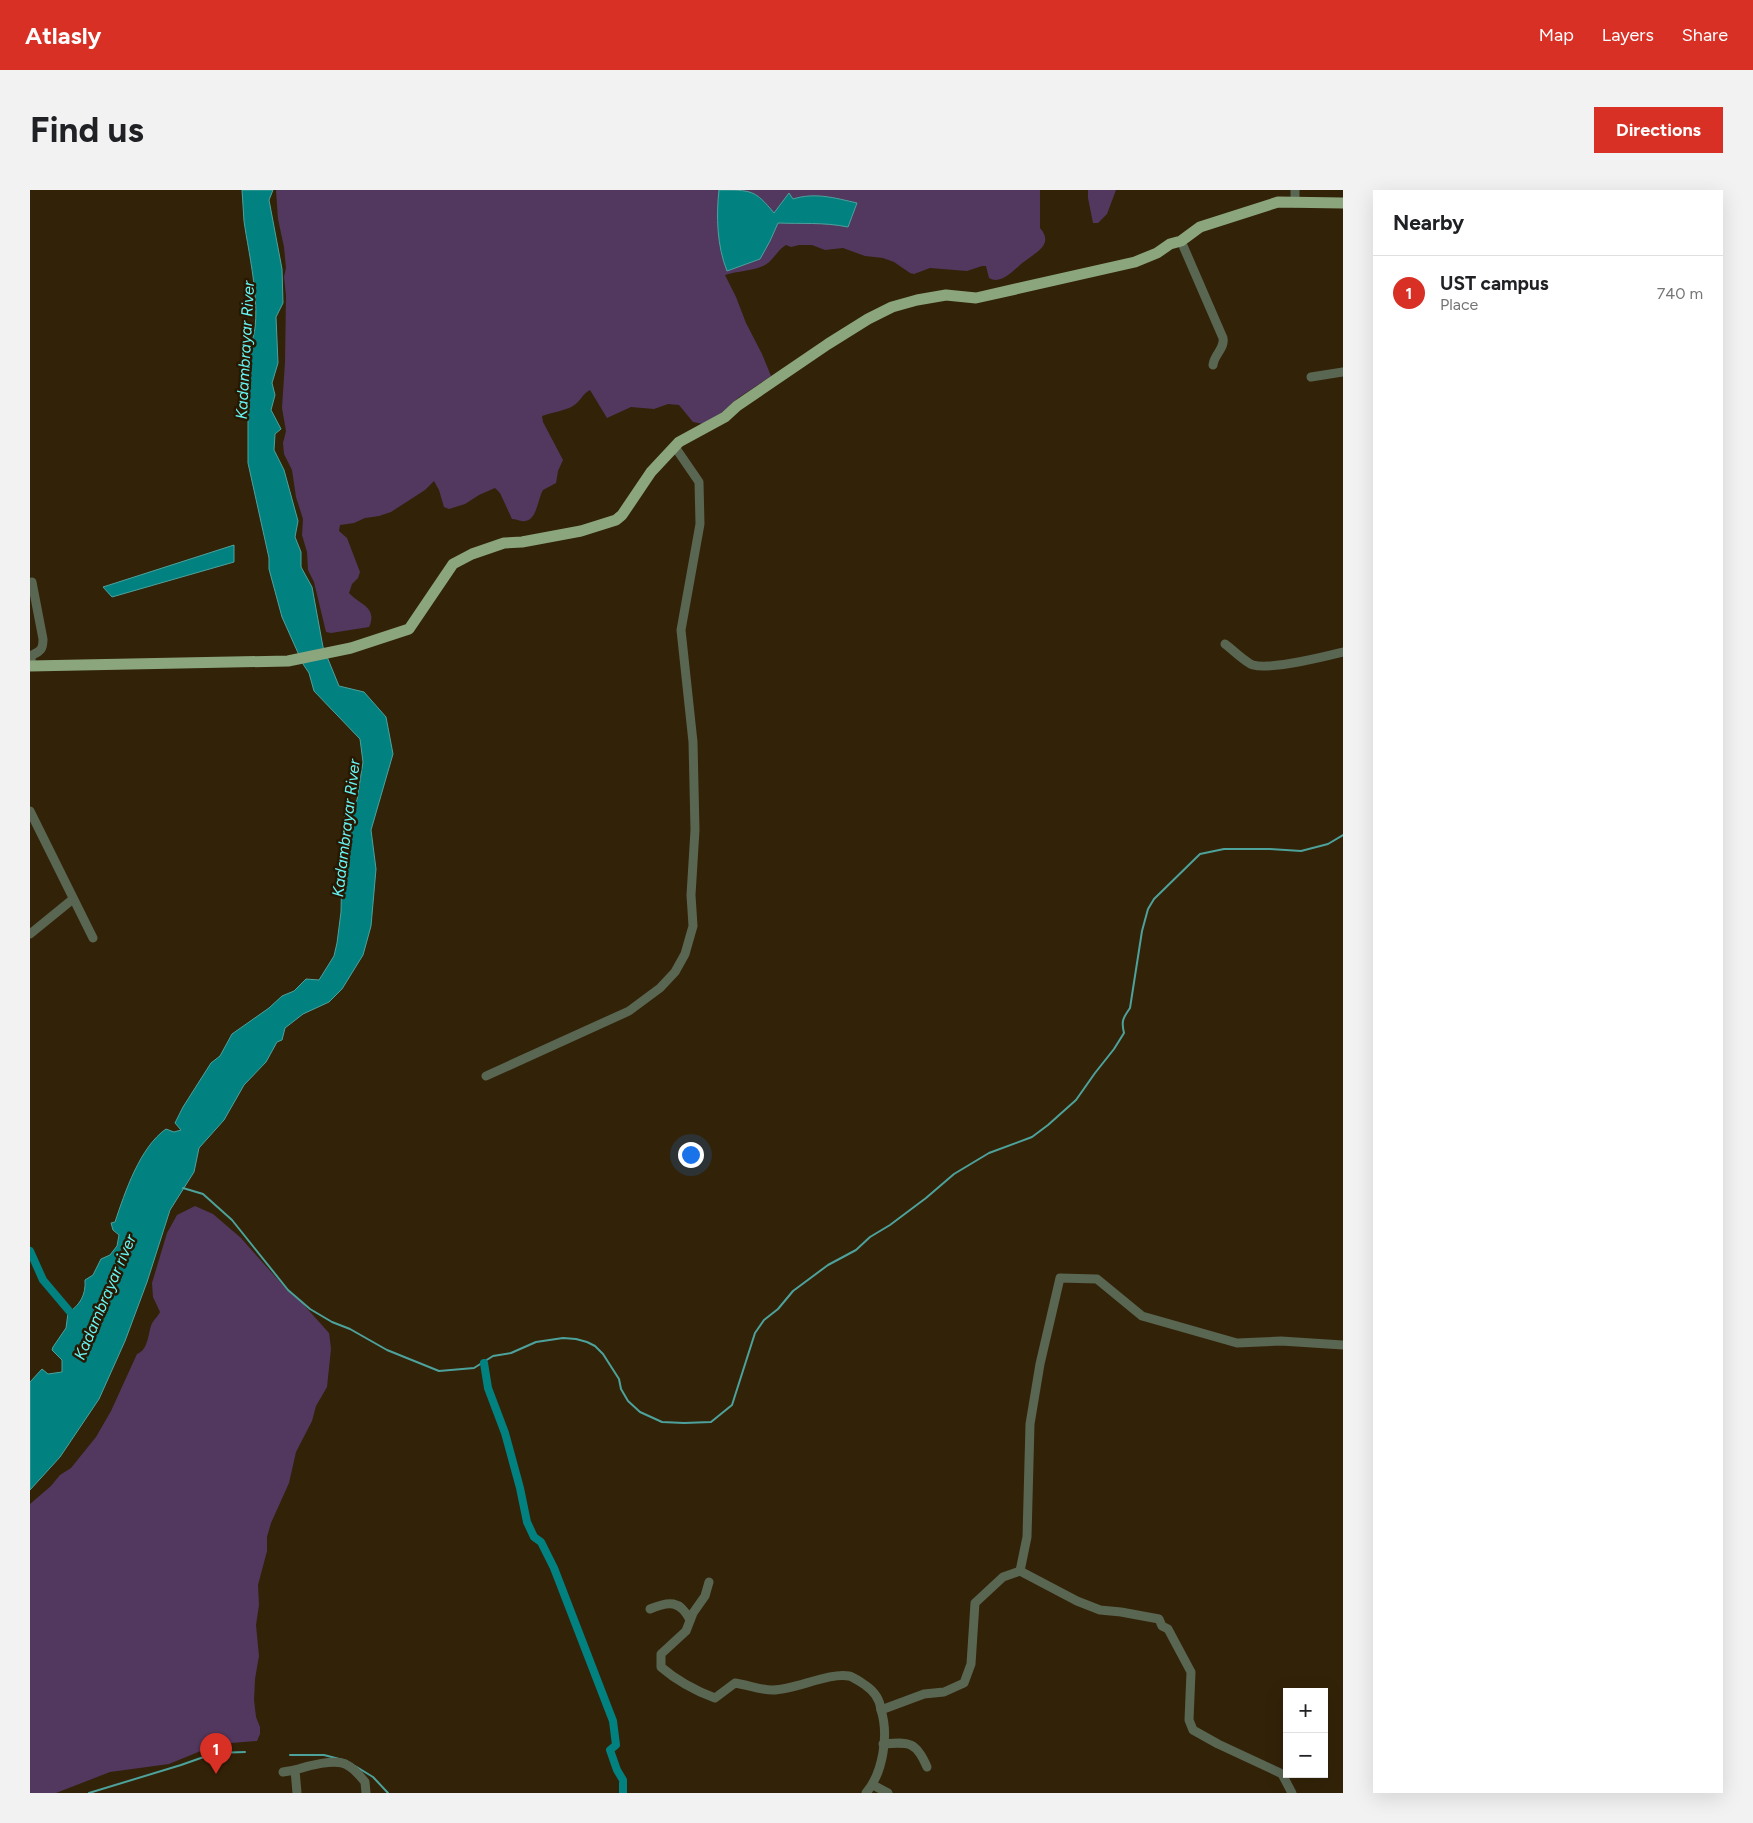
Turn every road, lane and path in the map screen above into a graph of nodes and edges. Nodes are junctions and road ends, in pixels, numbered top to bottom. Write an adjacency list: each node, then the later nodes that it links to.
1 (1295, 190): 2 (street)
2 (1294, 203): 3 (main road); 4 (main road)
3 (1343, 203)
4 (1181, 241): 5 (street); 8 (main road)
5 (1213, 365)
6 (1343, 372): 7 (street)
7 (1311, 377)
8 (675, 447): 12 (main road); 17 (street)
9 (32, 582): 12 (street)
10 (1225, 644): 11 (street)
11 (1343, 652)
12 (30, 660)
13 (30, 811): 14 (street)
14 (73, 899): 15 (street); 16 (street)
15 (30, 934)
16 (93, 938)
17 (486, 1076)
18 (1343, 1345): 19 (street)
19 (1020, 1571): 23 (street); 33 (street)
20 (709, 1582): 22 (street)
21 (650, 1609): 22 (street)
22 (690, 1620): 23 (street)
23 (881, 1710): 24 (street)
24 (883, 1744): 25 (street); 28 (street)
25 (927, 1767)
26 (295, 1770): 27 (street); 29 (street); 30 (street)
27 (283, 1772)
28 (873, 1785): 31 (street); 32 (street)
29 (298, 1793)
30 (366, 1793)
31 (866, 1793)
32 (888, 1793)
33 (1292, 1793)

